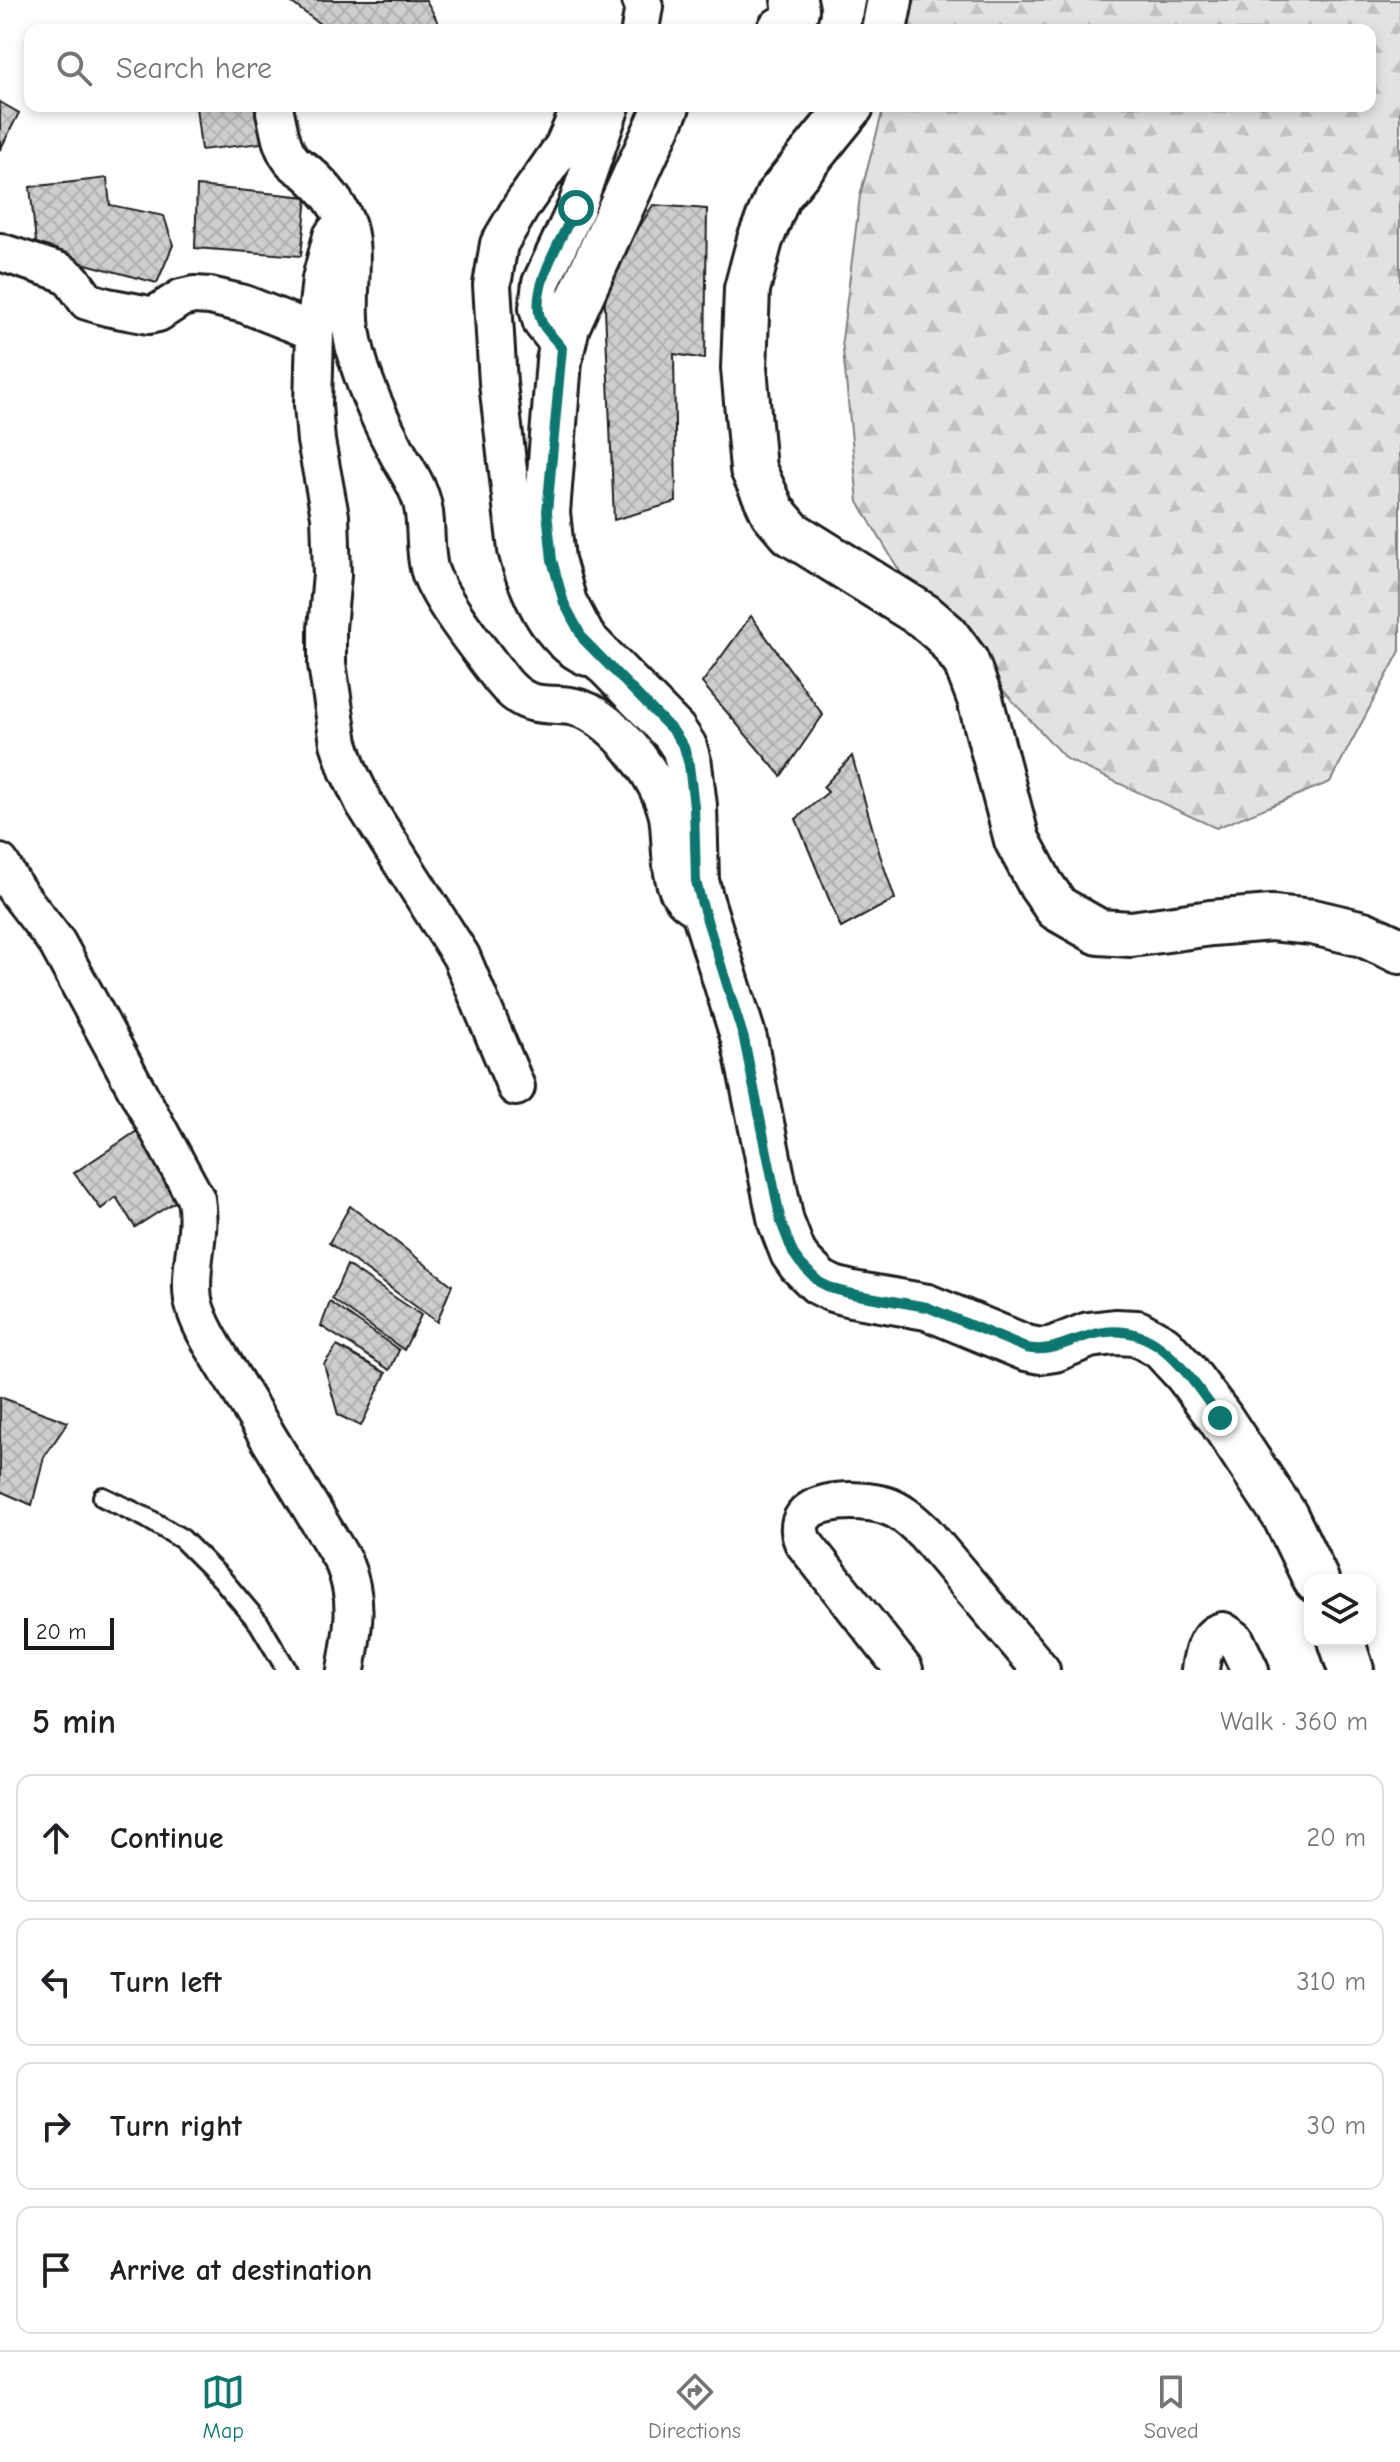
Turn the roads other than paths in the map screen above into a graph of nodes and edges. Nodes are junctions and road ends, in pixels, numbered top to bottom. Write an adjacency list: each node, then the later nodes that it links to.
1 (641, 0): 4 (street)
2 (794, 0): 5 (street)
3 (890, 0): 6 (street)
4 (641, 24)
5 (790, 24)
6 (885, 24)
7 (275, 112): 12 (street)
8 (578, 112): 16 (street)
9 (609, 112): 15 (street)
10 (664, 112): 15 (street)
11 (846, 112): 19 (street)
12 (345, 220): 14 (street); 18 (street)
13 (0, 252): 14 (street)
14 (315, 332): 20 (street)
15 (562, 348): 16 (street)
16 (611, 668): 18 (street)
17 (0, 863): 25 (street)
18 (705, 915): 22 (street)
19 (1400, 951)
20 (516, 1087)
21 (103, 1497): 24 (lane)
22 (1313, 1574)
23 (1343, 1646): 30 (street)
24 (287, 1670)
25 (346, 1670)
26 (904, 1670): 27 (street)
27 (1041, 1670)
28 (1200, 1670): 29 (street)
29 (1250, 1670)
30 (1351, 1670)

